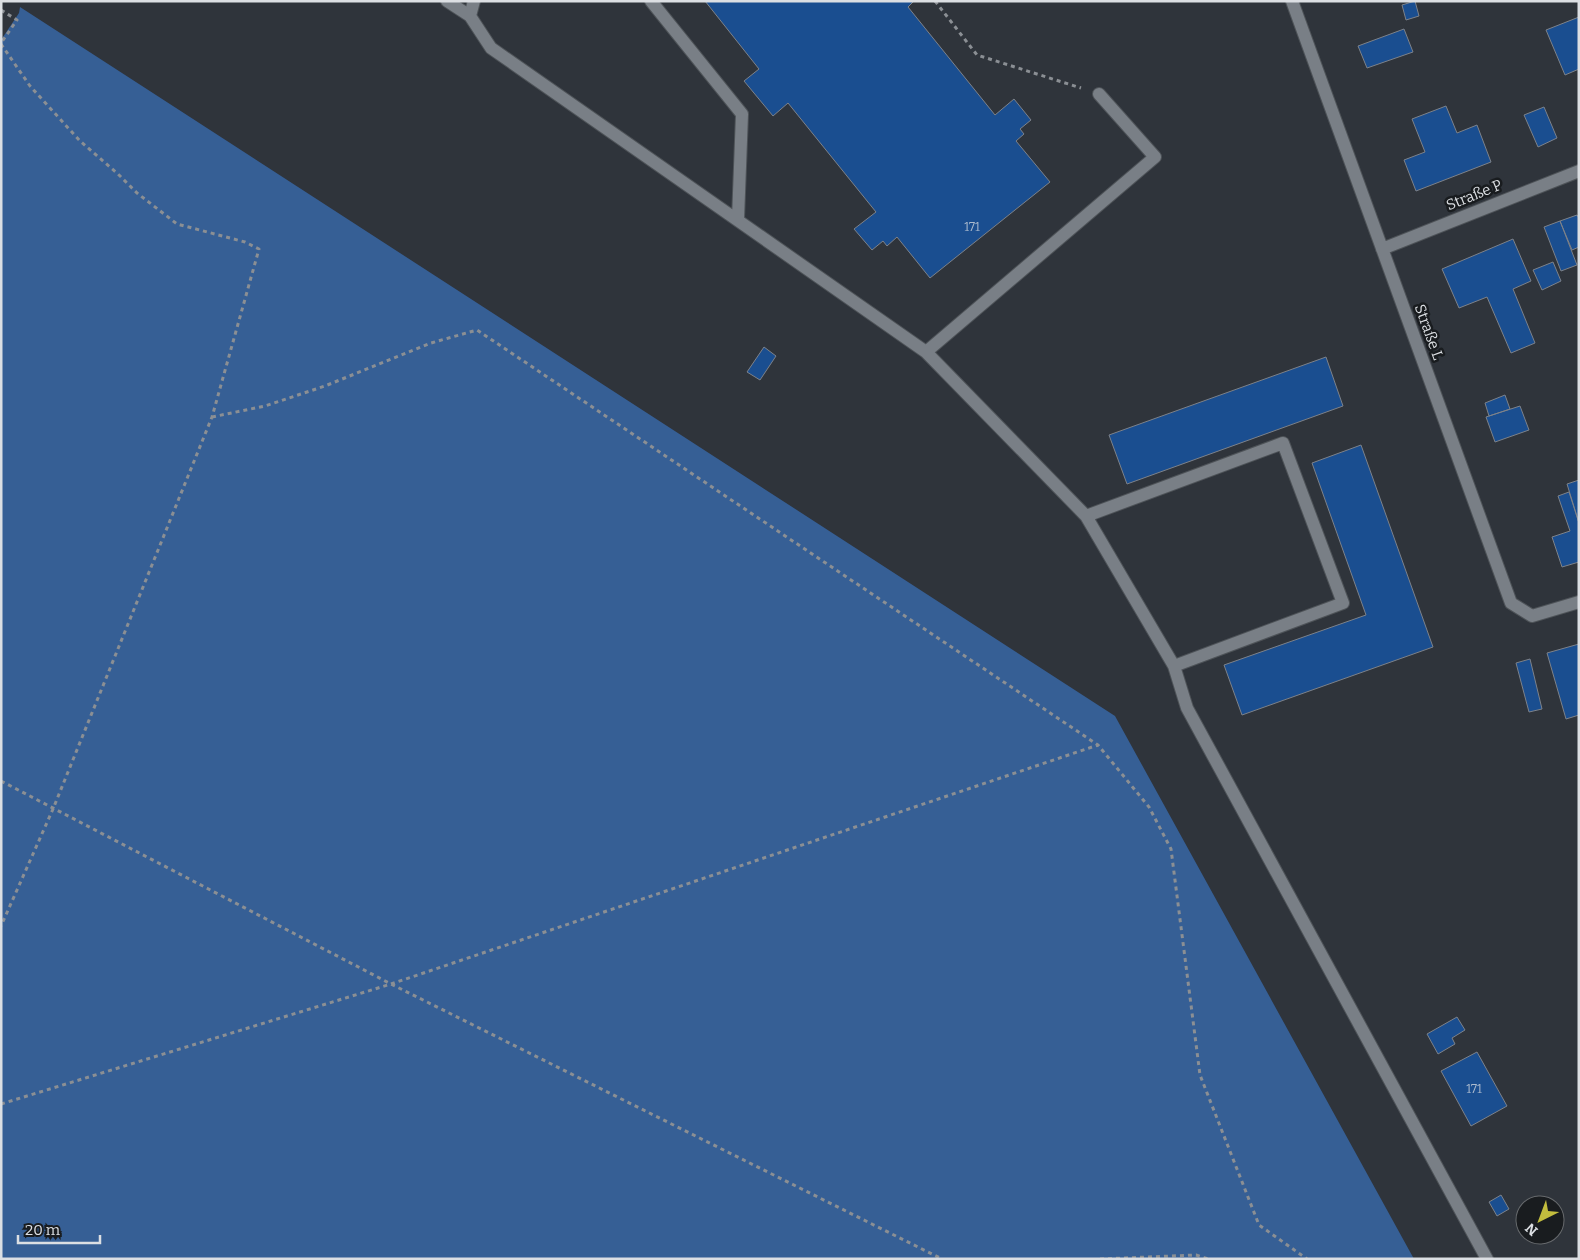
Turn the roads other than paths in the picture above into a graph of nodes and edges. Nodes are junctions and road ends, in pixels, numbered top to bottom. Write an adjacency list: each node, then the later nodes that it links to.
1 (447, 1): 5 (street)
2 (474, 1): 5 (street)
3 (651, 1): 8 (street)
4 (1292, 1): 9 (street, Straße L)
5 (470, 16): 8 (street)
6 (1099, 94): 10 (street)
7 (1579, 171): 9 (street, Straße P)
8 (738, 219): 10 (street)
9 (1382, 249): 12 (street, Straße L)
10 (926, 352): 11 (street)
11 (1086, 516): 13 (street); 13 (street)
12 (1579, 602)
13 (1174, 666): 14 (street)
14 (1487, 1259)

